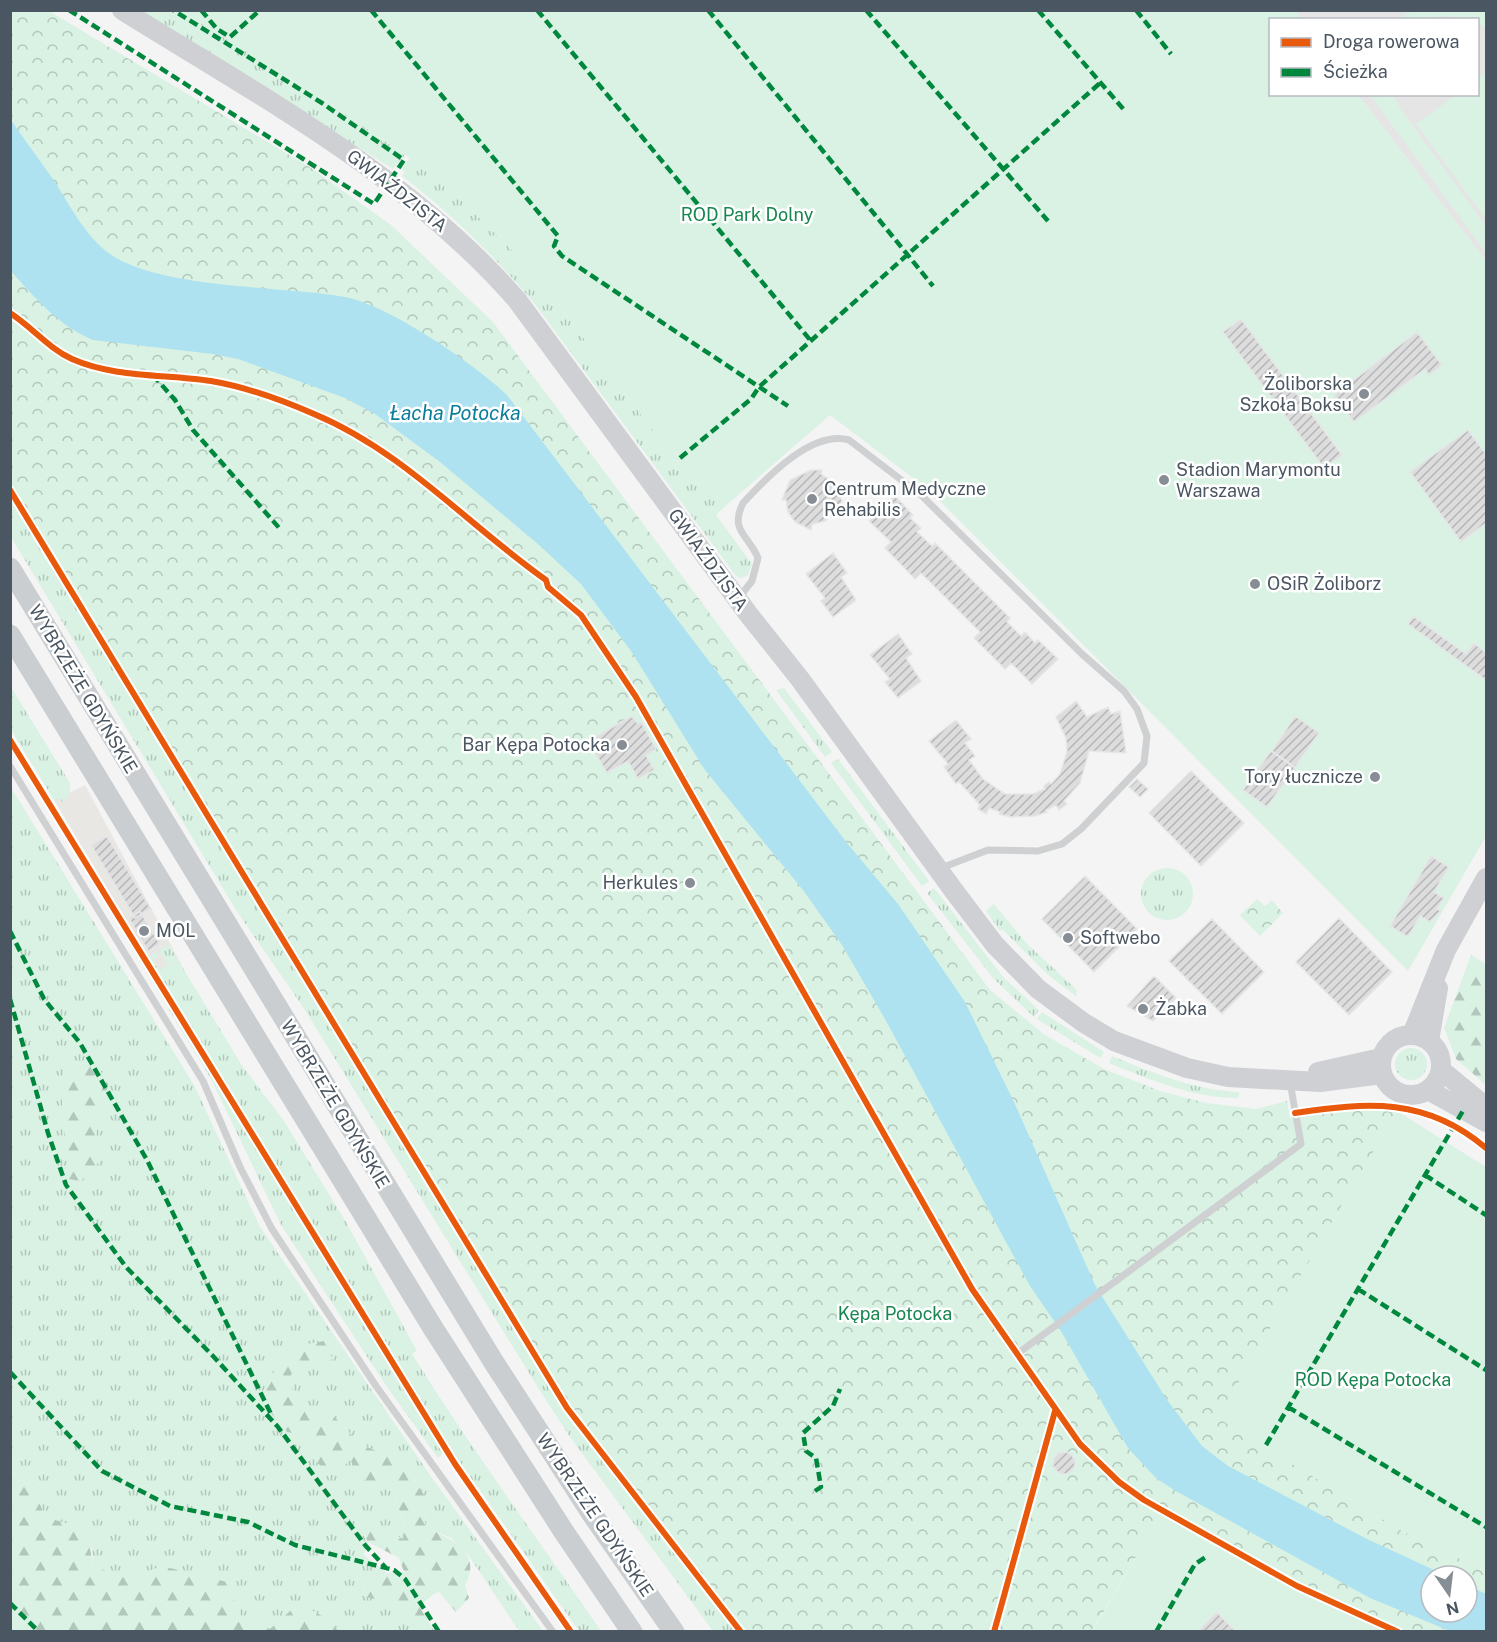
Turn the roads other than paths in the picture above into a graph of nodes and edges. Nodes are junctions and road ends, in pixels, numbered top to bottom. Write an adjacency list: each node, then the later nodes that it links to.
1 (122, 10): 3 (street, GWIAŹDZISTA)
2 (10, 568): 17 (main road, WYBRZEŻE GDYŃSKIE)
3 (737, 599): 6 (street, GWIAŹDZISTA); 6 (lane)
4 (10, 635): 16 (main road, WYBRZEŻE GDYŃSKIE)
5 (10, 765): 15 (lane)
6 (938, 869): 11 (street, GWIAŹDZISTA)
7 (1486, 878): 8 (street)
8 (1420, 1038): 9 (street); 10 (street)
9 (1382, 1066): 11 (street, GWIAŹDZISTA); 12 (street)
10 (1441, 1070): 12 (street); 13 (street)
11 (1289, 1079): 18 (lane)
12 (1428, 1090): 14 (street)
13 (1486, 1107)
14 (1486, 1122)
15 (554, 1632)
16 (633, 1632)
17 (674, 1632)
18 (994, 1632)

